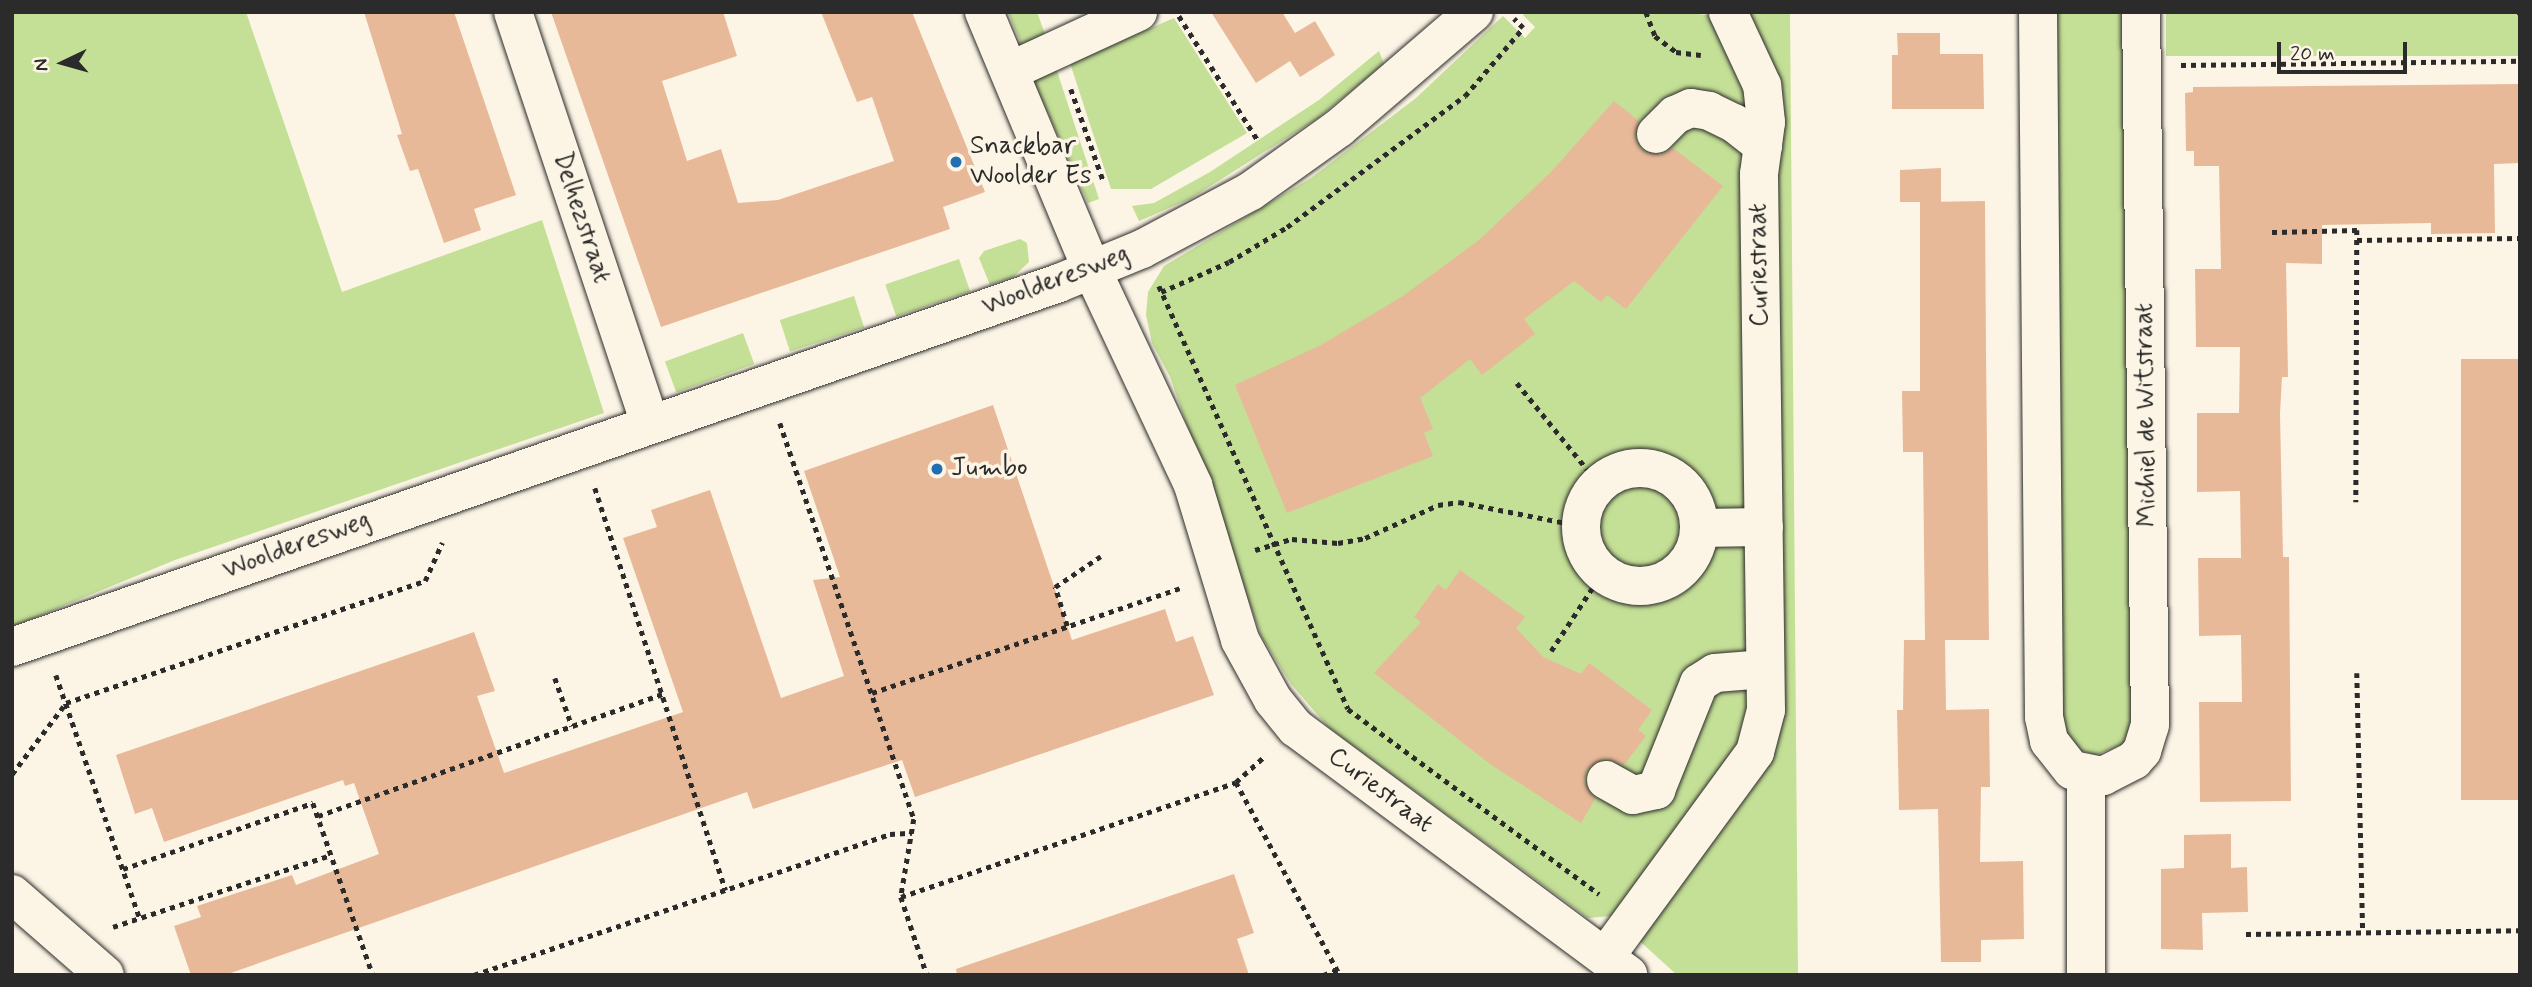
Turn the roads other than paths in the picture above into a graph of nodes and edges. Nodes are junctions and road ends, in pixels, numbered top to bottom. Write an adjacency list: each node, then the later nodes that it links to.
1 (513, 12): 12 (street, Delhezstraat)
2 (984, 12): 8 (street, Curiestraat)
3 (1138, 12): 8 (street)
4 (1474, 12): 11 (street, Woolderesweg)
5 (1728, 12): 10 (street, Curiestraat)
6 (2038, 12): 17 (street)
7 (2141, 12): 17 (street, Michiel de Witstraat)
8 (1010, 71): 11 (street, Curiestraat)
9 (1656, 134): 10 (street)
10 (1763, 146): 13 (street, Curiestraat)
11 (1092, 270): 12 (street, Woolderesweg); 20 (street, Curiestraat)
12 (650, 424): 15 (street, Woolderesweg)
13 (1763, 527): 14 (street); 16 (street, Curiestraat)
14 (1699, 528): 14 (street)
15 (27, 642)
16 (1765, 669): 18 (street); 20 (street, Curiestraat)
17 (2086, 776): 22 (street)
18 (1606, 780)
19 (12, 894): 21 (street)
20 (1617, 966)
21 (105, 975)
22 (2086, 975)

